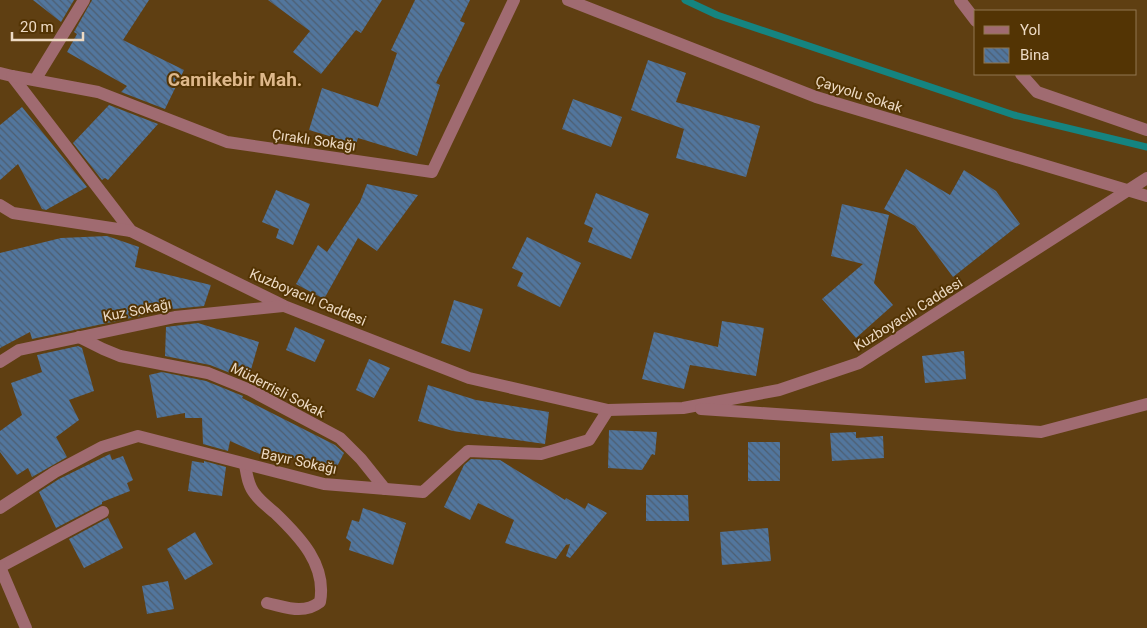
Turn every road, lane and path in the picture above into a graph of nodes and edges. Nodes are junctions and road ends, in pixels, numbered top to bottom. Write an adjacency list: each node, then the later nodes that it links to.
1 (84, 0): 8 (street)
2 (514, 0): 8 (street, Çıraklı Sokağı)
3 (568, 0): 11 (street, Çayyolu Sokak)
4 (960, 0): 5 (street)
5 (974, 18)
6 (6, 74): 8 (street, Çıraklı Sokağı); 14 (street, Kuzboyacılı Caddesi)
7 (1022, 75): 9 (street)
8 (35, 80)
9 (1147, 130)
10 (1147, 178): 11 (street, Kuzboyacılı Caddesi)
11 (1128, 192): 12 (street, Çayyolu Sokak); 19 (street, Kuzboyacılı Caddesi)
12 (1147, 196)
13 (0, 205): 14 (street)
14 (131, 231): 15 (street, Kuzboyacılı Caddesi)
15 (284, 306): 16 (street, Kuz Sokağı); 20 (street, Kuzboyacılı Caddesi)
16 (79, 337): 17 (street, Kuz Sokağı); 22 (street, Müderrisli Sokak)
17 (0, 362)
18 (1147, 404): 19 (street, Kuzboyacılı Caddesi)
19 (683, 408): 20 (street, Kuzboyacılı Caddesi)
20 (608, 410): 22 (street, Bayır Sokağı)
21 (245, 465): 22 (street, Bayır Sokağı); 23 (street, Bayır Sokağı); 26 (street)
22 (385, 489)
23 (0, 508)
24 (103, 512): 25 (street)
25 (0, 567): 27 (street)
26 (267, 603)
27 (26, 628)

